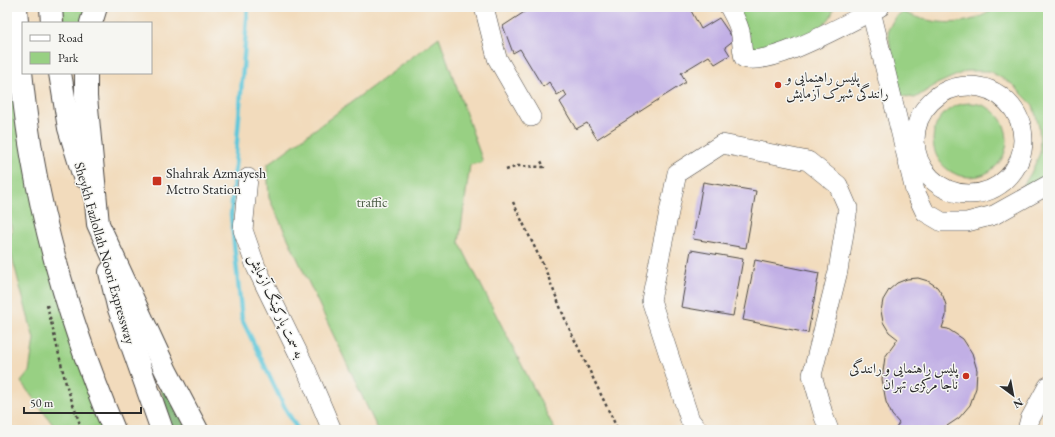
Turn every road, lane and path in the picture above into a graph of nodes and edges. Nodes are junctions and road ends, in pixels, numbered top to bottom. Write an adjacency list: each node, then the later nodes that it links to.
1 (16, 7): 9 (highway)
2 (51, 7): 7 (highway)
3 (96, 7): 8 (highway)
4 (484, 7): 13 (lane)
5 (729, 7): 6 (lane)
6 (865, 10): 14 (lane)
7 (52, 22)
8 (91, 22)
9 (22, 66)
10 (23, 74): 22 (highway)
11 (60, 74): 20 (highway, Sheykh Fazlollah Noori Expressway)
12 (86, 74): 20 (highway)
13 (532, 117)
14 (912, 157): 14 (lane); 18 (lane)
15 (540, 159): 16 (path)
16 (506, 170)
17 (248, 178): 25 (lane, به سمت پارکینگ آزمایش)
18 (1048, 185)
19 (513, 202): 26 (path)
20 (98, 224): 23 (highway, Sheykh Fazlollah Noori Expressway); 24 (highway)
21 (1048, 386): 29 (lane)
22 (114, 430)
23 (162, 430)
24 (197, 430)
25 (332, 430)
26 (618, 430)
27 (698, 430): 28 (lane)
28 (829, 430)
29 (1027, 430)

